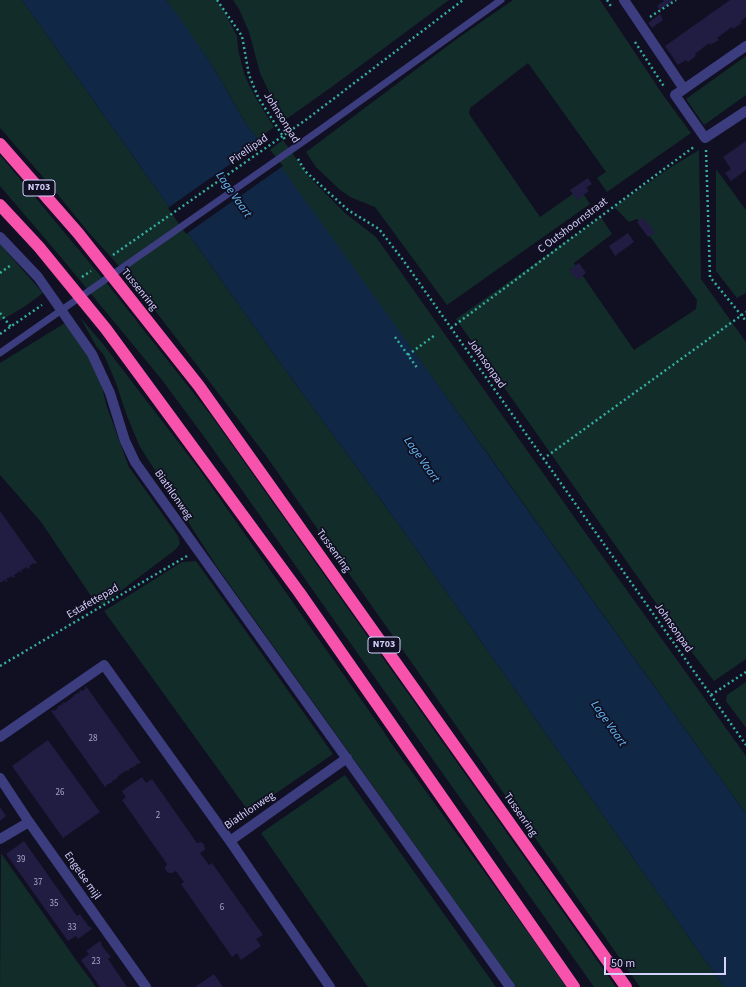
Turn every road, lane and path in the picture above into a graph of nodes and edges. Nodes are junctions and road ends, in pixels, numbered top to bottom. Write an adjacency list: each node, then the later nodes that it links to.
1 (217, 0): 16 (path, Johnsonpad)
2 (463, 0): 20 (path, Pirellipad)
3 (501, 0): 33 (lane)
4 (607, 0): 7 (path)
5 (624, 0): 8 (street)
6 (676, 0): 8 (path)
7 (615, 13)
8 (640, 24): 11 (street)
9 (632, 39): 12 (path)
10 (746, 46): 11 (street)
11 (684, 89): 14 (street)
12 (666, 90)
13 (746, 110): 14 (street)
14 (705, 138): 26 (path); 29 (path, C Outshoornstraat)
15 (0, 144): 52 (highway, Tussenring / N703)
16 (288, 144)
17 (297, 158): 29 (path, Johnsonpad)
18 (0, 205): 51 (highway)
19 (0, 237): 43 (street, Biathlonweg)
20 (113, 256)
21 (93, 270): 22 (path)
22 (80, 279)
23 (48, 301): 28 (path)
24 (746, 312): 26 (path)
25 (0, 313): 28 (path)
26 (742, 315): 27 (path); 36 (path)
27 (746, 321)
28 (11, 327): 30 (path)
29 (450, 328): 36 (path, Johnsonpad)
30 (0, 334)
31 (436, 335): 34 (path)
32 (395, 337): 34 (path)
33 (0, 353)
34 (408, 355): 35 (path)
35 (418, 369)
36 (543, 459): 40 (path, Johnsonpad)
37 (188, 556): 38 (path, Estafettepad)
38 (0, 666)
39 (746, 672): 40 (path)
40 (711, 695): 42 (path, Johnsonpad)
41 (0, 736): 47 (street, Biathlonweg)
42 (746, 745)
43 (347, 758): 47 (street, Biathlonweg); 50 (street, Biathlonweg)
44 (0, 778): 45 (street, Engelse mijl)
45 (29, 822): 46 (street); 48 (street, Engelse mijl)
46 (0, 839)
47 (230, 841): 49 (street)
48 (146, 987)
49 (330, 987)
50 (510, 987)
51 (574, 987)
52 (626, 987)

